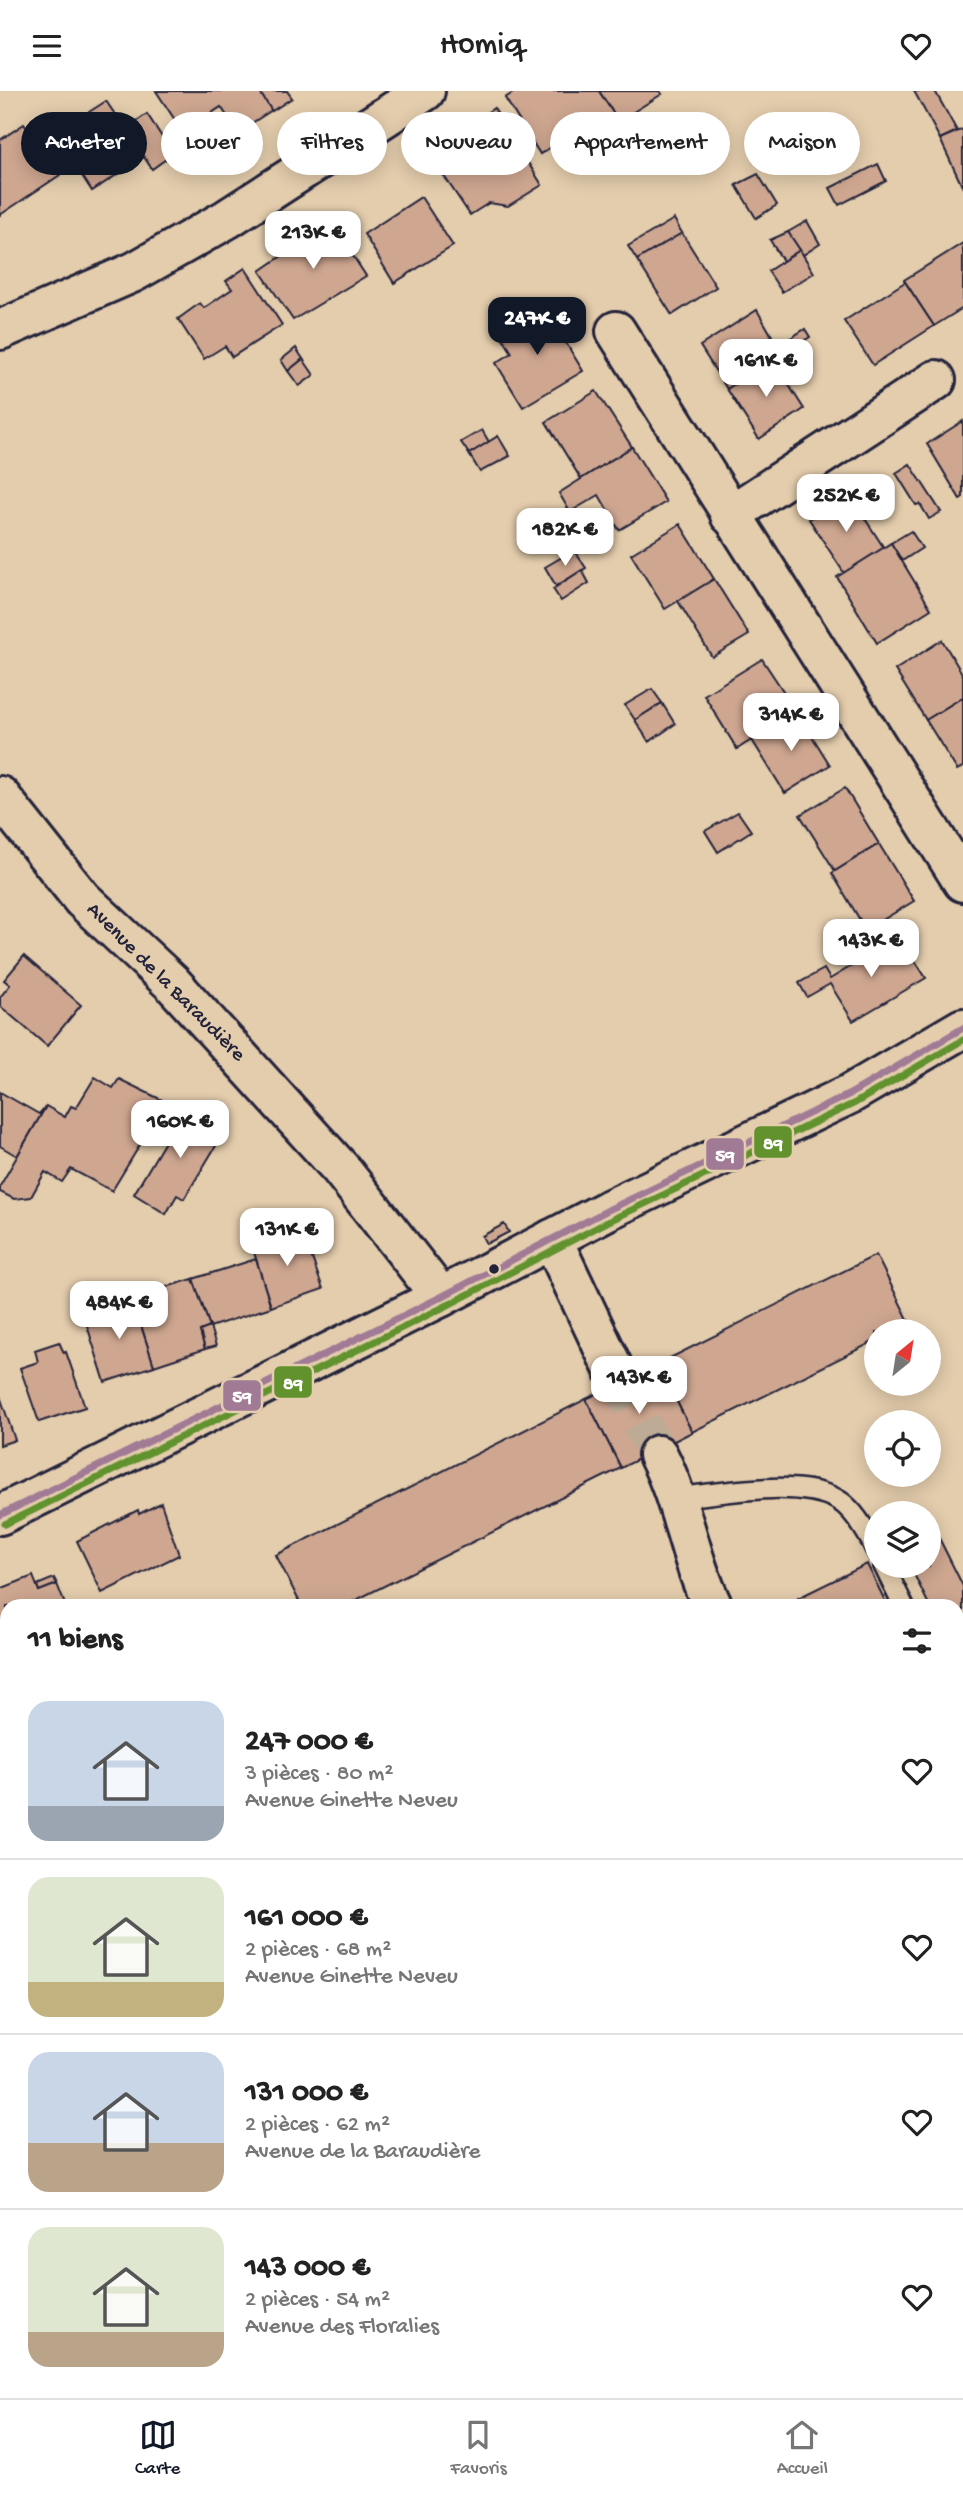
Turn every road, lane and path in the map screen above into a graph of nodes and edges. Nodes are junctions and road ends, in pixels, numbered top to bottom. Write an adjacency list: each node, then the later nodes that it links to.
1 (425, 91): 2 (street)
2 (0, 330)
3 (616, 331): 5 (street)
4 (936, 380): 5 (street)
5 (730, 515): 7 (street)
6 (0, 796): 10 (street, Avenue de la Baraudière)
7 (963, 882)
8 (963, 1028): 9 (street)
9 (552, 1239): 10 (street); 11 (street)
10 (441, 1297): 14 (street)
11 (615, 1372)
12 (658, 1455): 13 (street)
13 (677, 1497): 15 (lane); 17 (street)
14 (0, 1515)
15 (864, 1528)
16 (890, 1578): 18 (lane)
17 (709, 1599)
18 (900, 1599)

